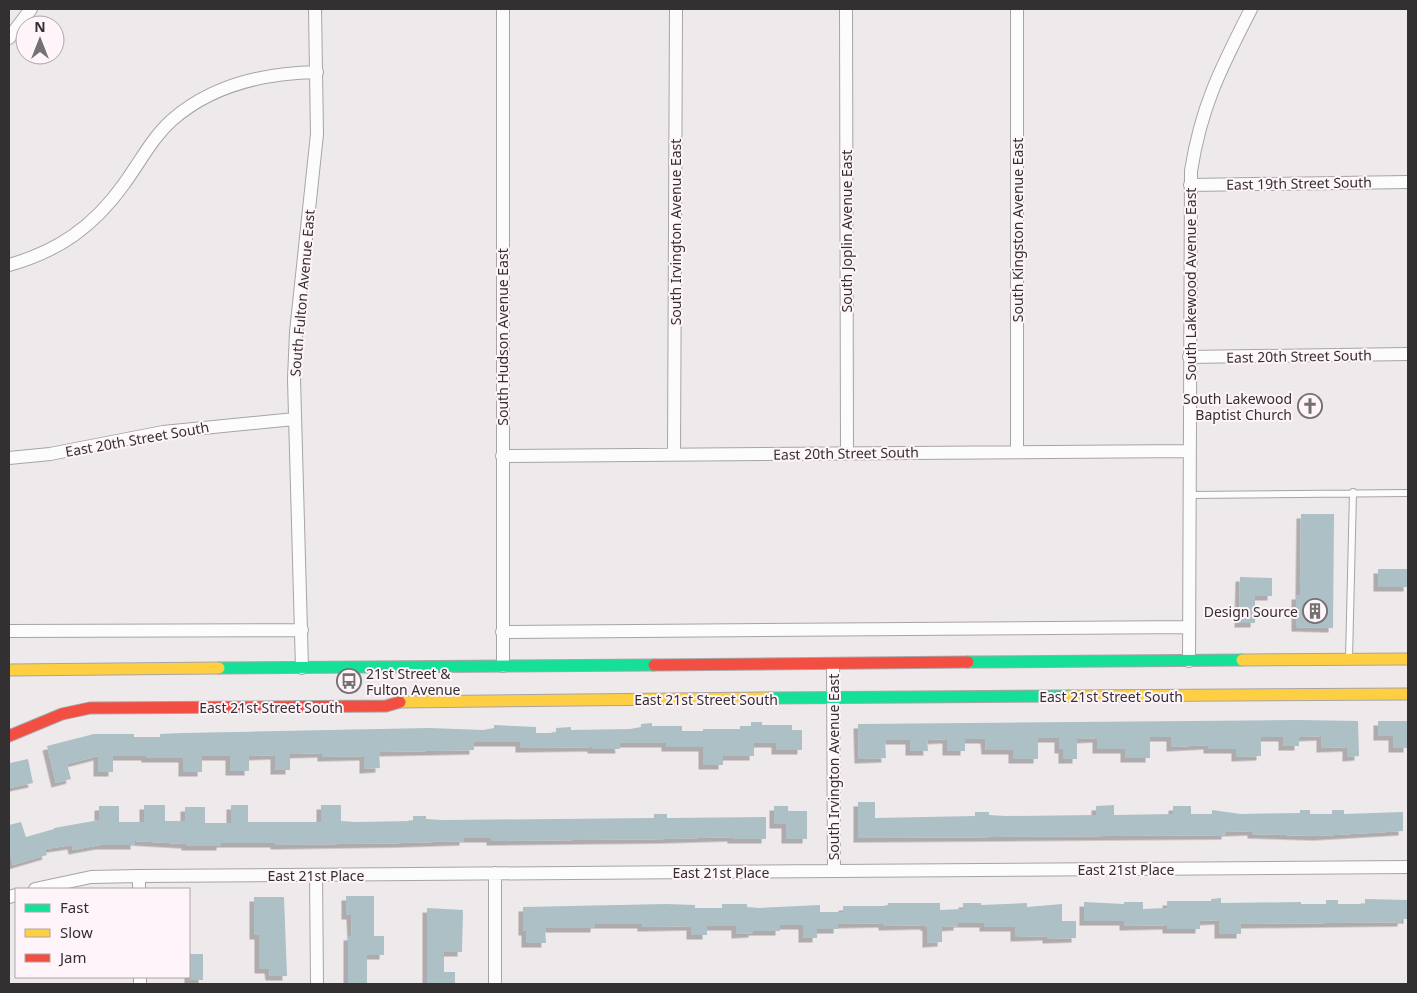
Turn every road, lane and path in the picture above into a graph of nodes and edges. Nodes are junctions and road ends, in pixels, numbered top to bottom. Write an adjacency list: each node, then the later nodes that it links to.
1 (31, 9): 8 (street)
2 (315, 9): 9 (street, South Fulton Avenue East)
3 (503, 9): 20 (street, South Hudson Avenue East)
4 (676, 9): 19 (street, South Irvington Avenue East)
5 (846, 9): 18 (street, South Joplin Avenue East)
6 (1017, 9): 16 (street, South Kingston Avenue East)
7 (1251, 9): 11 (street, South Lakewood Avenue East)
8 (9, 38)
9 (317, 72): 12 (street); 15 (street, South Fulton Avenue East)
10 (1408, 182): 11 (street, East 19th Street South)
11 (1190, 185): 14 (street, South Lakewood Avenue East)
12 (9, 265)
13 (1408, 354): 14 (street, East 20th Street South)
14 (1189, 357): 17 (street, South Lakewood Avenue East)
15 (296, 420): 21 (street, East 20th Street South); 26 (street, South Fulton Avenue East)
16 (1017, 451): 17 (street, East 20th Street South); 18 (street, East 20th Street South)
17 (1189, 451): 24 (street, South Lakewood Avenue East)
18 (847, 453): 19 (street, East 20th Street South)
19 (674, 454): 20 (street, East 20th Street South)
20 (502, 456): 28 (street, South Hudson Avenue East)
21 (9, 458)
22 (1353, 492): 23 (lane); 24 (lane); 30 (lane)
23 (1408, 492)
24 (1189, 496): 25 (street, South Lakewood Avenue East)
25 (1189, 627): 28 (street); 31 (street, South Lakewood Avenue East)
26 (302, 630): 27 (street); 34 (street, South Fulton Avenue East)
27 (9, 631)
28 (502, 632): 33 (street, South Hudson Avenue East)
29 (1408, 659): 30 (main road)
30 (1349, 660): 31 (main road)
31 (1189, 661): 32 (main road)
32 (833, 664): 33 (main road); 37 (street, South Irvington Avenue East)
33 (503, 666): 34 (main road)
34 (302, 668): 35 (main road)
35 (9, 670)
36 (1408, 694): 37 (main road, East 21st Street South)
37 (833, 698): 38 (main road, East 21st Street South); 40 (street, South Irvington Avenue East)
38 (9, 736)
39 (1408, 867): 40 (street, East 21st Place)
40 (834, 871): 41 (street, East 21st Place)
41 (495, 873): 42 (street, East 21st Place); 47 (street)
42 (316, 874): 43 (street, East 21st Place); 46 (street)
43 (139, 876): 44 (street, East 21st Place); 45 (street)
44 (40, 888)
45 (139, 888)
46 (317, 984)
47 (495, 984)

